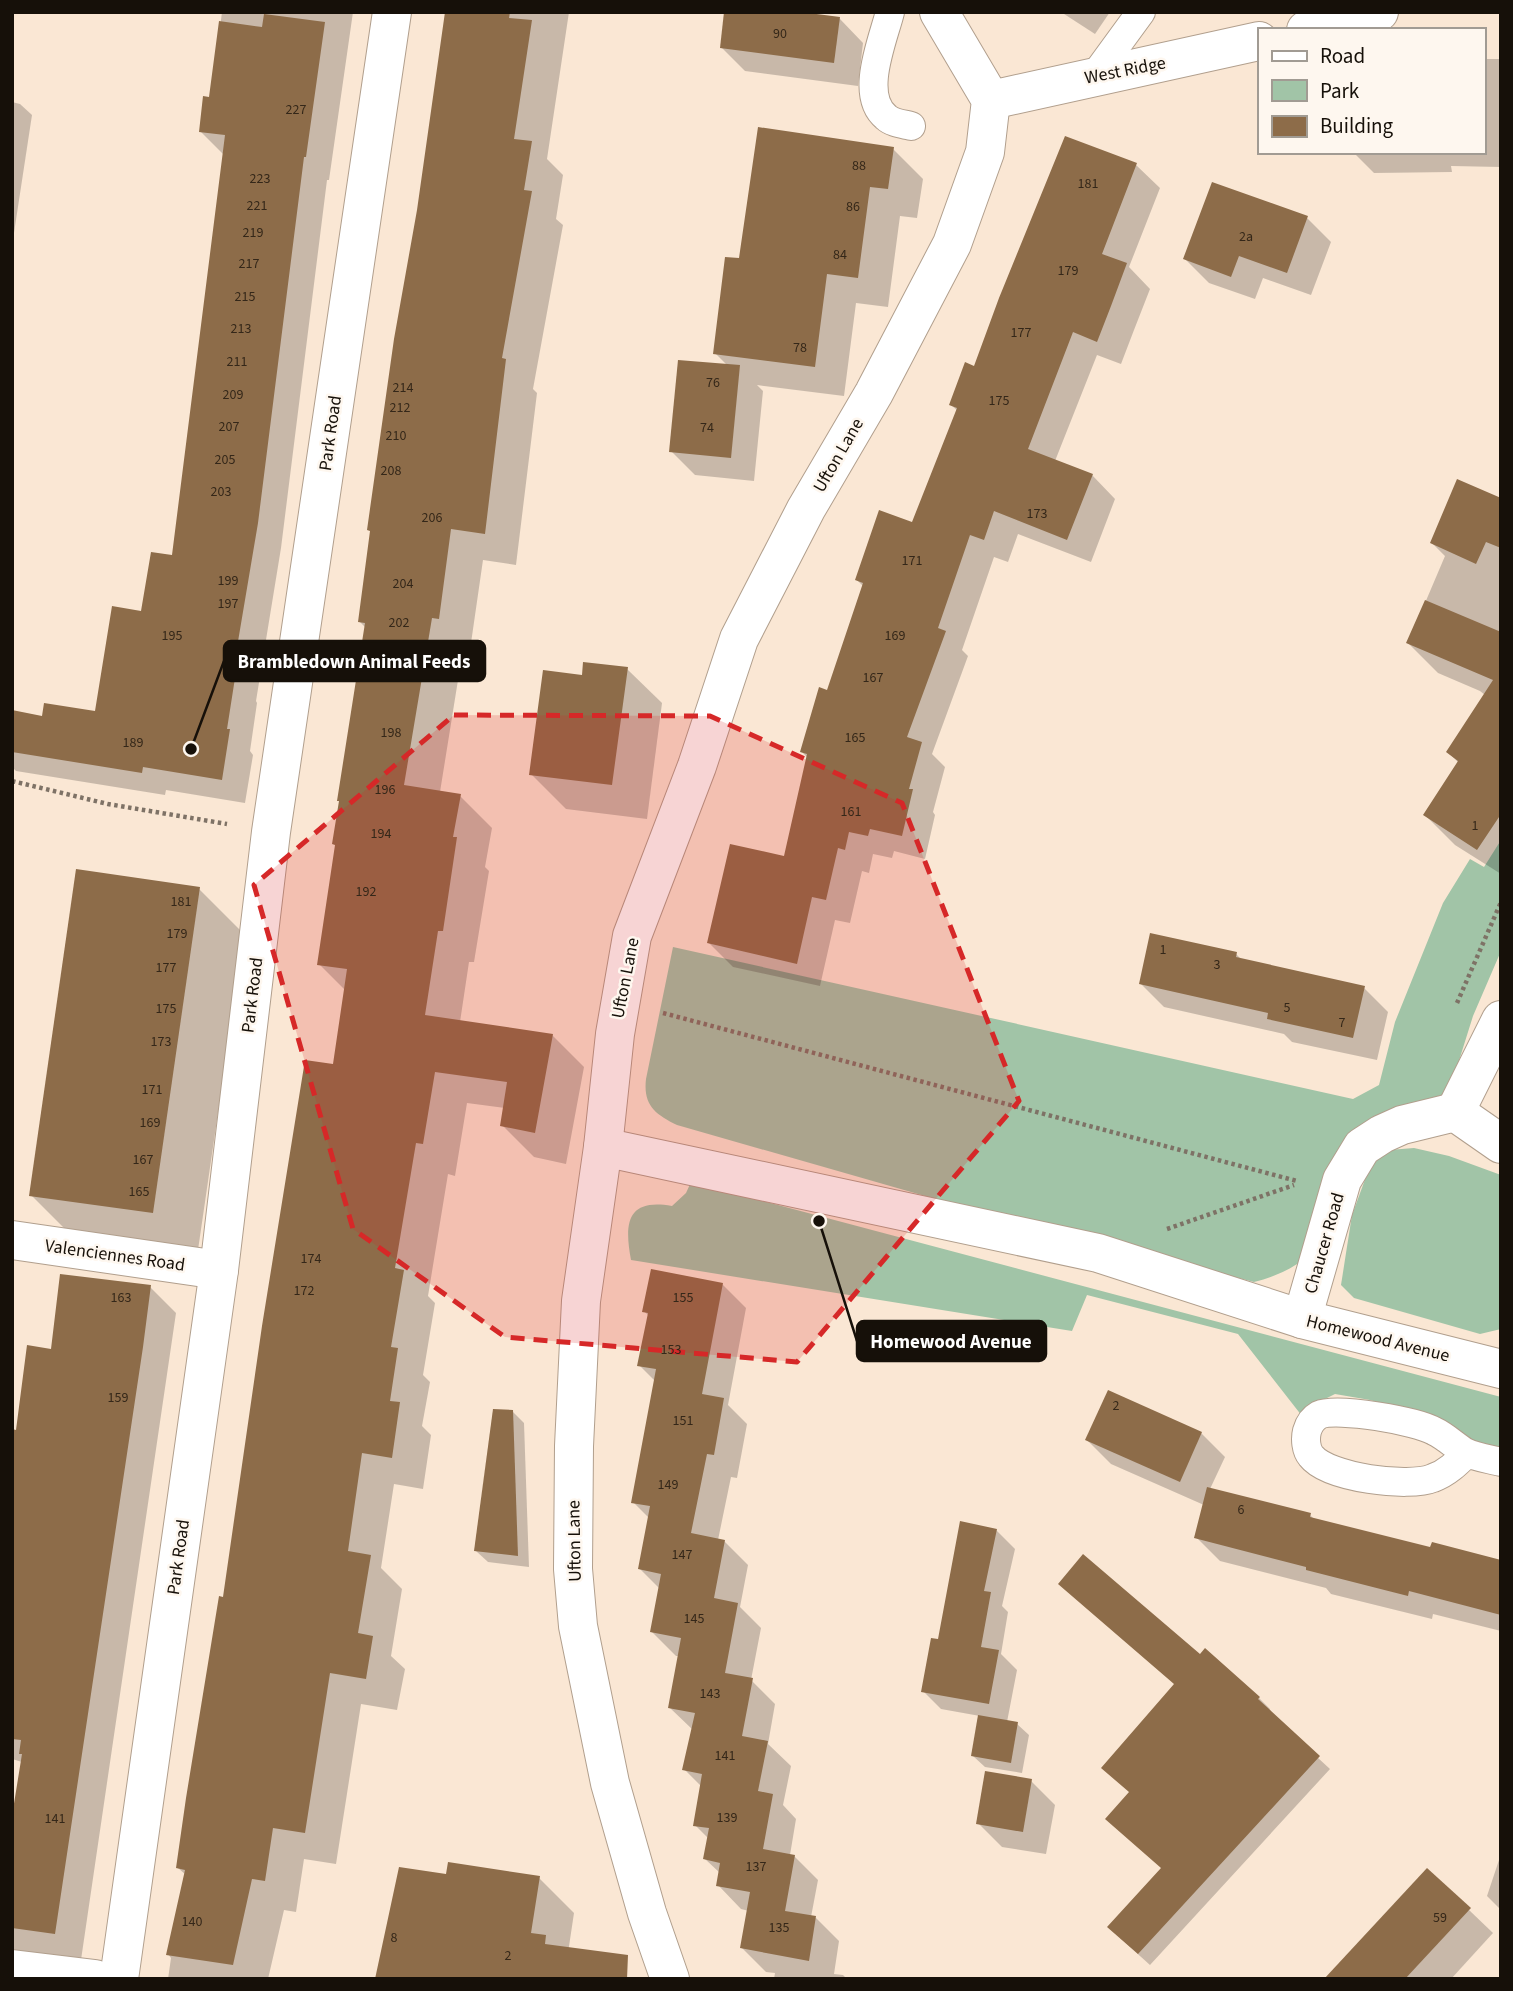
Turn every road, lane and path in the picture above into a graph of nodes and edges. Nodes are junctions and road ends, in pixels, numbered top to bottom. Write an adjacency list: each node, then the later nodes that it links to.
1 (392, 12): 12 (street, Park Road)
2 (890, 12): 10 (lane)
3 (939, 12): 9 (street)
4 (1141, 12): 8 (lane)
5 (1379, 12): 6 (street)
6 (1314, 28)
7 (1258, 41): 8 (street, West Ridge)
8 (1096, 75): 9 (street, West Ridge)
9 (991, 100): 14 (street, Ufton Lane)
10 (911, 126)
11 (12, 781): 12 (path)
12 (271, 832): 22 (street, Park Road)
13 (1501, 902): 15 (path)
14 (620, 1002): 19 (street, Ufton Lane); 20 (path)
15 (1453, 1014)
16 (1501, 1020): 17 (street)
17 (1455, 1112): 18 (street); 23 (street, Chaucer Road)
18 (1501, 1144)
19 (603, 1147): 23 (street, Homewood Avenue); 30 (street, Ufton Lane)
20 (1161, 1231)
21 (12, 1240): 22 (street, Valenciennes Road)
22 (219, 1270): 29 (street, Park Road)
23 (1302, 1319): 24 (street, Homewood Avenue)
24 (1501, 1370)
25 (1467, 1453): 25 (lane); 26 (lane)
26 (1501, 1462)
27 (12, 1969): 28 (street)
28 (95, 1979)
29 (119, 1979)
30 (670, 1979)

